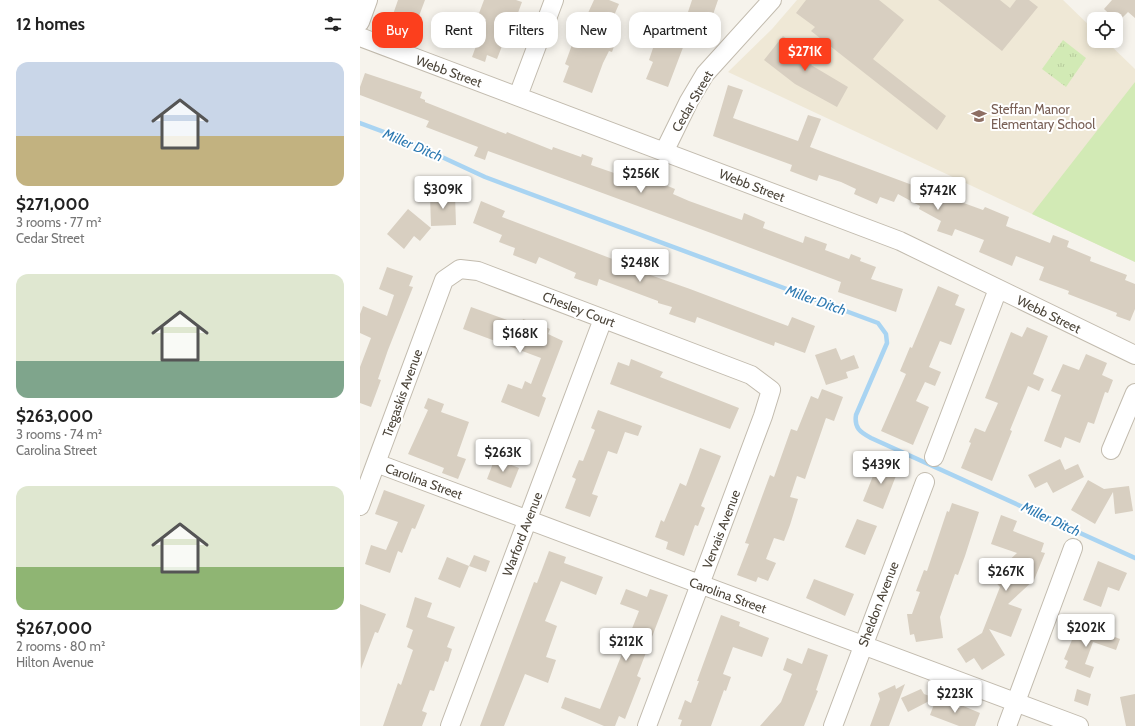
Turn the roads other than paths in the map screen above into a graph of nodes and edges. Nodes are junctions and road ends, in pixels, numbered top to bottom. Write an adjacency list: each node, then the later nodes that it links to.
1 (368, 0): 4 (street)
2 (554, 0): 6 (street)
3 (772, 0): 7 (street, Cedar Street)
4 (360, 22)
5 (360, 37): 6 (street, Webb Street)
6 (518, 96): 7 (street, Webb Street)
7 (664, 152): 9 (street, Webb Street)
8 (444, 280): 10 (street, Chesley Court); 16 (street, Tregaskis Avenue)
9 (998, 289): 11 (street, Webb Street); 15 (street)
10 (603, 319): 12 (street, Chesley Court); 19 (street, Warford Avenue)
11 (1135, 355)
12 (715, 361): 21 (street, Vervais Avenue)
13 (1135, 393): 14 (street)
14 (1111, 450)
15 (934, 457)
16 (376, 463): 18 (street, Tregaskis Avenue); 19 (street, Carolina Street)
17 (925, 482): 22 (street, Sheldon Avenue)
18 (360, 506)
19 (528, 520): 21 (street, Carolina Street); 24 (street, Warford Avenue)
20 (1073, 548): 23 (street)
21 (700, 584): 22 (street, Carolina Street); 25 (street, Vervais Avenue)
22 (863, 645): 23 (street, Carolina Street); 26 (street, Sheldon Avenue)
23 (1016, 702): 27 (street); 28 (street, Carolina Street)
24 (450, 726)
25 (647, 726)
26 (833, 726)
27 (1007, 726)
28 (1079, 726)

